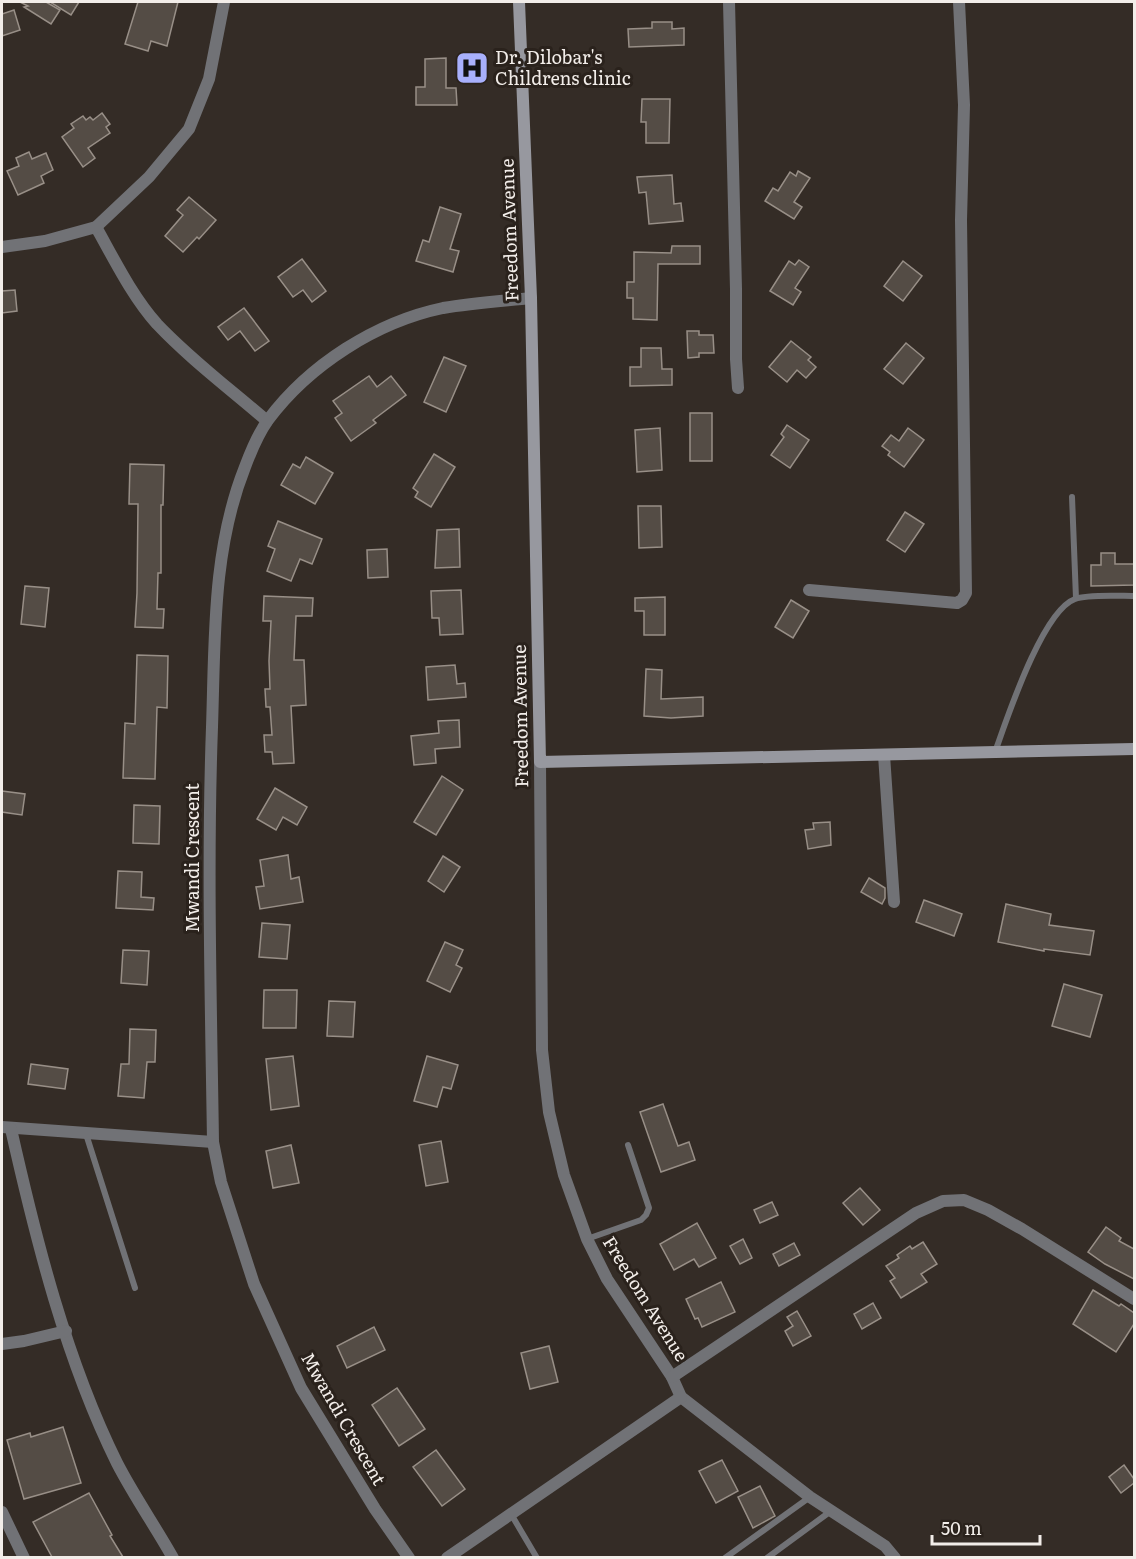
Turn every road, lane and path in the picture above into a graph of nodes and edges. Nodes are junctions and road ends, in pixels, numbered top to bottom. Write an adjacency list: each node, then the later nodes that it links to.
1 (224, 2): 5 (street)
2 (519, 2): 7 (main road, Freedom Avenue)
3 (729, 2): 8 (street)
4 (959, 2): 11 (street)
5 (96, 227): 6 (street); 9 (street)
6 (2, 247)
7 (531, 298): 9 (street, Mwandi Crescent); 17 (main road, Freedom Avenue)
8 (738, 388)
9 (267, 421): 21 (street, Mwandi Crescent)
10 (1072, 497): 13 (lane)
11 (809, 590)
12 (1134, 596): 13 (lane)
13 (1076, 598): 15 (lane)
14 (1134, 749): 15 (main road)
15 (995, 752): 16 (main road)
16 (884, 755): 17 (main road); 18 (street)
17 (540, 762): 23 (street, Freedom Avenue)
18 (894, 903)
19 (6, 1128): 20 (street); 26 (street)
20 (86, 1134): 21 (street); 24 (lane)
21 (213, 1142): 36 (street, Mwandi Crescent)
22 (628, 1145): 23 (lane)
23 (587, 1239): 28 (street, Freedom Avenue)
24 (135, 1288)
25 (1134, 1299): 28 (street)
26 (66, 1331): 27 (street); 35 (street)
27 (2, 1344)
28 (672, 1377): 29 (street, Freedom Avenue)
29 (681, 1397): 30 (street, Freedom Avenue); 33 (street)
30 (810, 1497): 31 (street, Freedom Avenue); 39 (lane)
31 (831, 1511): 40 (lane); 41 (street, Freedom Avenue)
32 (2, 1512): 34 (street)
33 (511, 1513): 37 (street); 38 (lane)
34 (24, 1557)
35 (173, 1557)
36 (409, 1557)
37 (447, 1557)
38 (537, 1557)
39 (726, 1557)
40 (767, 1557)
41 (895, 1557)

